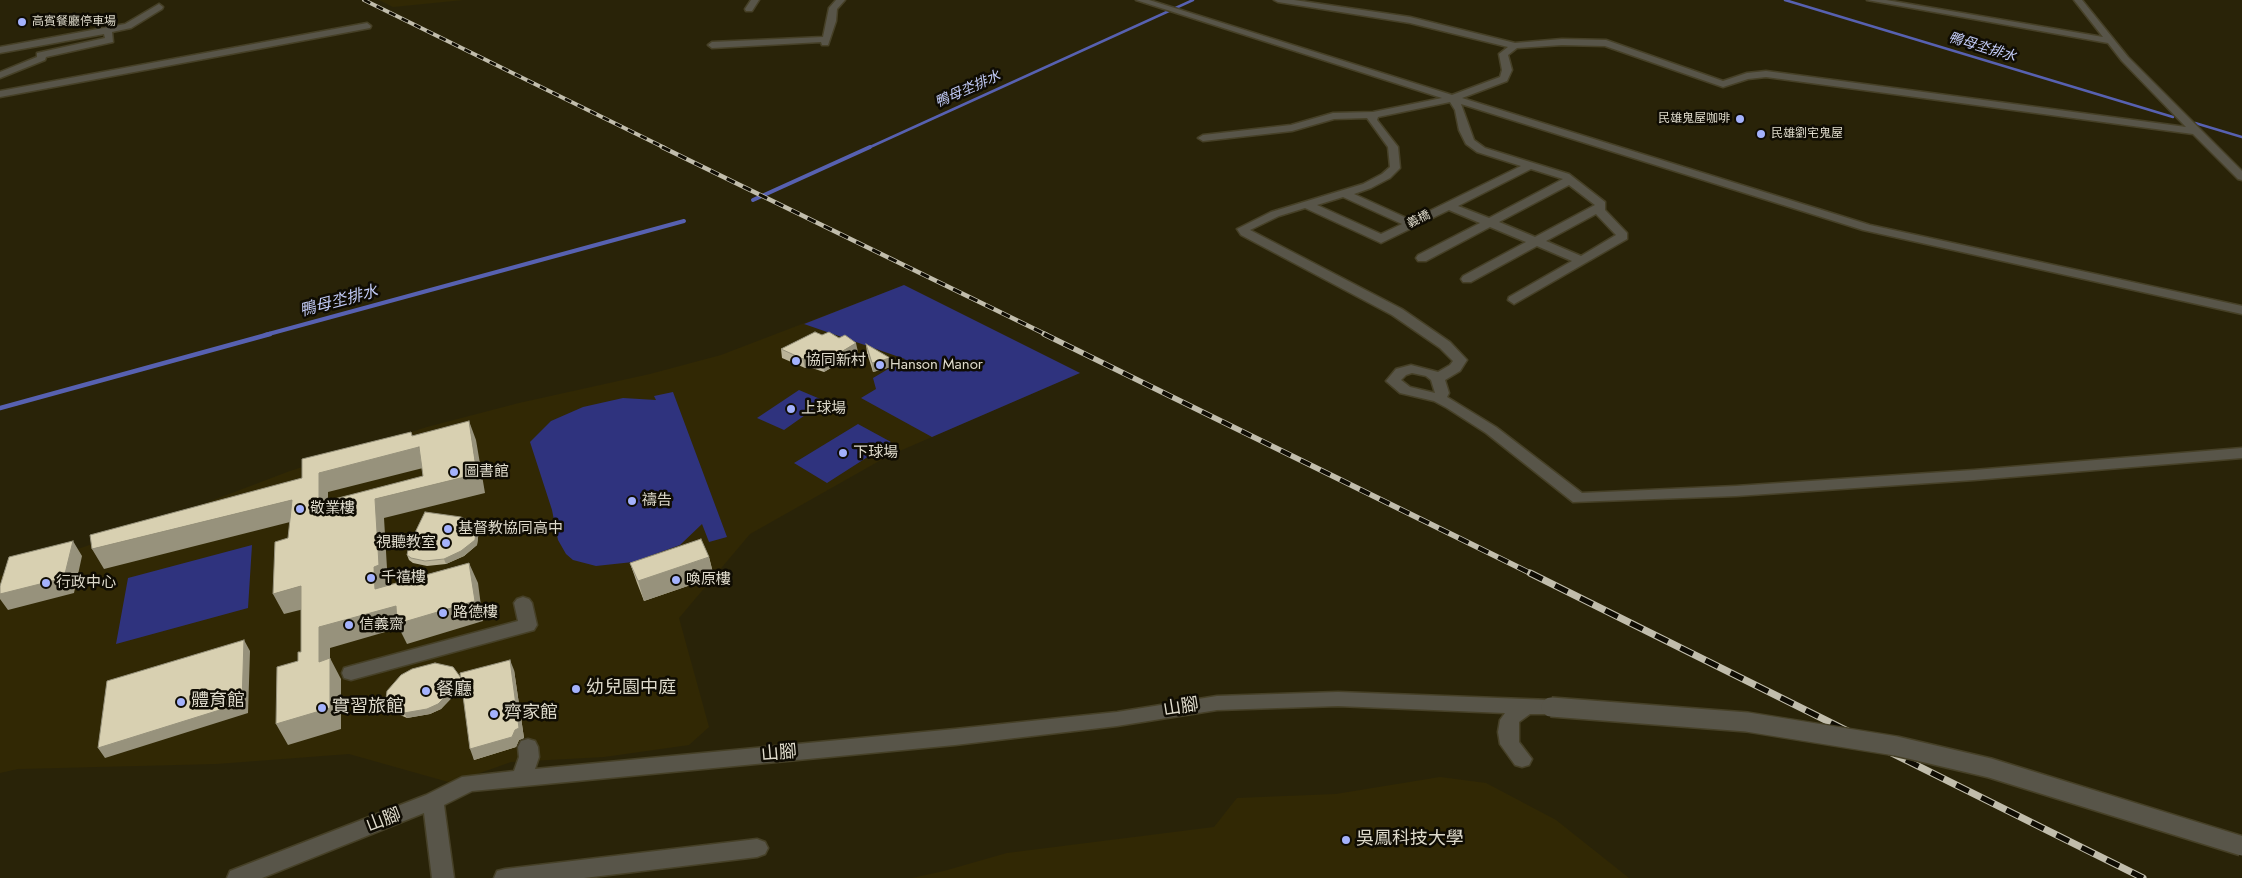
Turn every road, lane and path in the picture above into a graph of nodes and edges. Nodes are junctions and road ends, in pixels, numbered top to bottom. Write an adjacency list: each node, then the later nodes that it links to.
1 (755, 0): 8 (street)
2 (841, 0): 12 (street)
3 (1140, 0): 19 (street)
4 (1278, 0): 13 (street)
5 (1871, 0): 11 (street)
6 (2078, 0): 11 (street)
7 (159, 7): 10 (street)
8 (749, 9)
9 (367, 26): 18 (street)
10 (107, 31): 14 (street); 15 (street)
11 (2110, 41): 21 (street)
12 (712, 45)
13 (1515, 46): 19 (street); 21 (street)
14 (0, 50)
15 (42, 58): 16 (street); 17 (street)
16 (0, 67)
17 (0, 75)
18 (0, 94)
19 (1453, 98): 20 (street); 23 (street); 37 (street)
20 (1374, 115): 22 (street); 26 (street)
21 (2194, 131): 24 (street)
22 (1202, 138)
23 (1531, 165): 25 (street); 28 (street, 義橋)
24 (2242, 177)
25 (1570, 180): 29 (street); 30 (street)
26 (1343, 193): 27 (street); 31 (street)
27 (1305, 204): 31 (street, 義橋); 38 (street)
28 (1449, 206): 30 (street); 31 (street, 義橋)
29 (1600, 207): 32 (street); 34 (street)
30 (1490, 223): 32 (street); 33 (street)
31 (1411, 224)
32 (1535, 241): 34 (street); 35 (street)
33 (1422, 258)
34 (1581, 260): 36 (street)
35 (1467, 279)
36 (1514, 300)
37 (2242, 310)
38 (1437, 378): 39 (street); 39 (street)
39 (1439, 398): 40 (street)
40 (2242, 453)
41 (523, 603): 42 (street)
42 (351, 673)
43 (1528, 706): 45 (street); 46 (street, 山腳); 48 (street, 山腳, bridge)
44 (528, 747): 46 (street)
45 (1522, 759)
46 (521, 778): 47 (street, 山腳)
47 (433, 801): 50 (street, 山腳); 51 (street)
48 (2242, 846)
49 (758, 848): 52 (street)
50 (238, 878)
51 (442, 878)
52 (505, 878)

